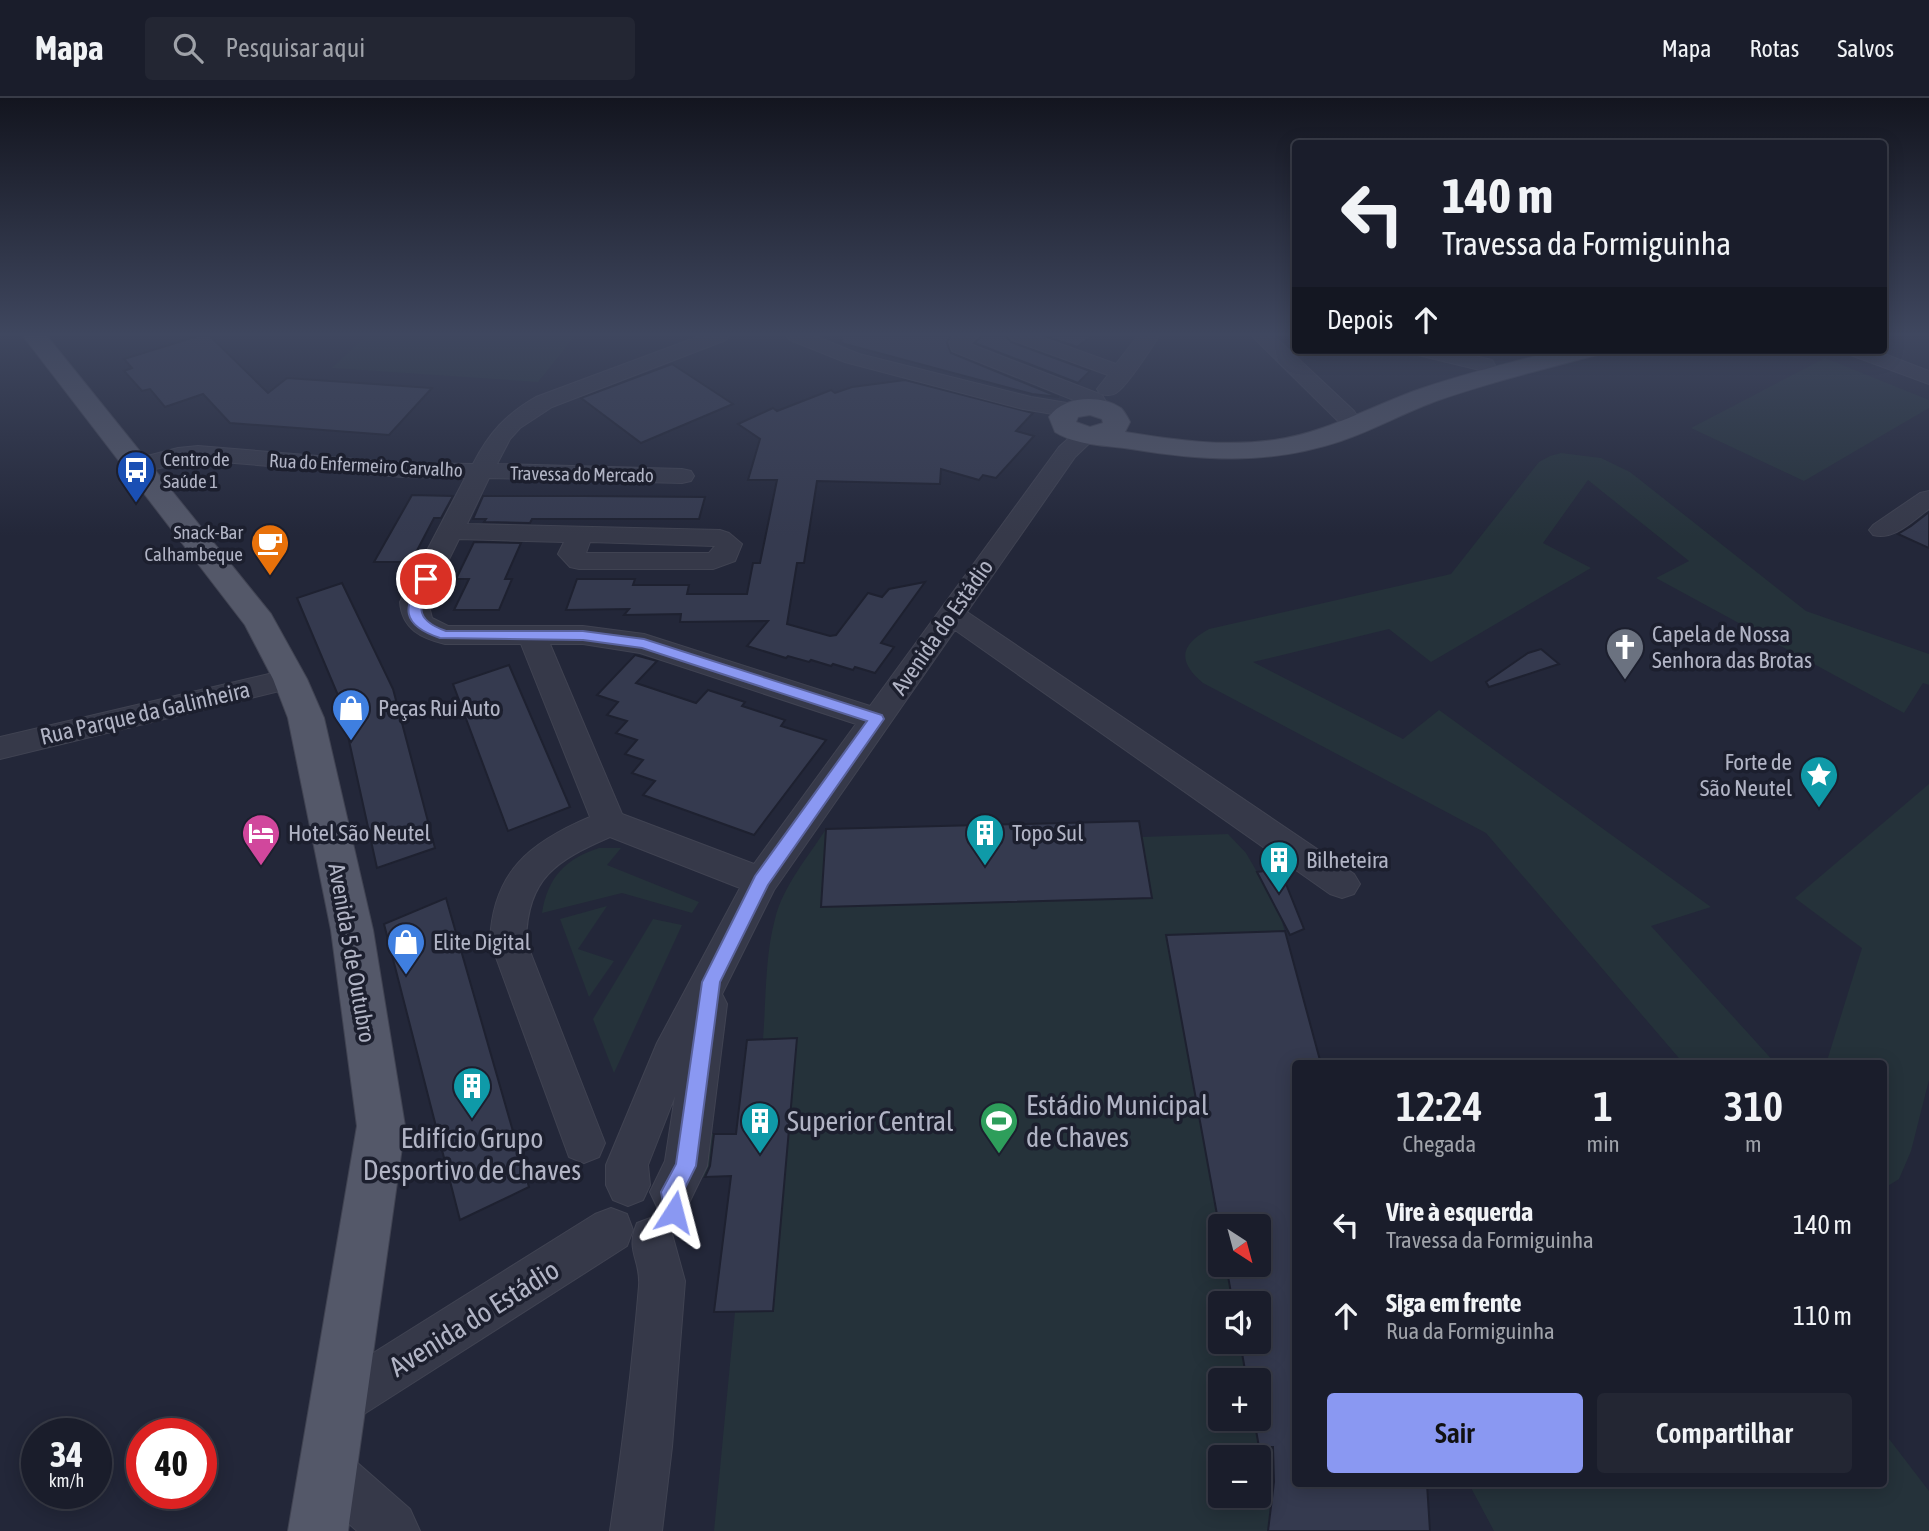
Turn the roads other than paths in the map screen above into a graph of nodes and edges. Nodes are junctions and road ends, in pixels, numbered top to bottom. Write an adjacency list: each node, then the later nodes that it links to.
1 (87, 403): 12 (main road, Avenida 5 de Outubro)
2 (542, 403): 13 (street, Rua do Enfermeiro Carvalho)
3 (1027, 403): 10 (street)
4 (1067, 403): 10 (street)
5 (1079, 403): 10 (street)
6 (1099, 403): 10 (street, Avenida do Estádio)
7 (1332, 403): 11 (street)
8 (1376, 403): 11 (main road)
9 (1411, 403): 10 (main road)
10 (1090, 415): 11 (main road); 19 (street, Avenida do Estádio)
11 (1346, 416)
12 (136, 467): 13 (street, Rua do Enfermeiro Carvalho); 21 (main road, Avenida 5 de Outubro)
13 (481, 471): 14 (street, Travessa do Mercado); 17 (street)
14 (682, 476)
15 (1929, 498): 16 (street)
16 (1882, 530)
17 (451, 531): 18 (street); 20 (street)
18 (581, 534): 18 (street)
19 (951, 614): 22 (street, Avenida do Estádio); 26 (street)
20 (531, 635): 22 (street); 24 (street)
21 (290, 679): 23 (street, Rua Parque da Galinheira); 32 (main road, Avenida 5 de Outubro)
22 (877, 719): 25 (street, Avenida do Estádio)
23 (0, 748)
24 (609, 823): 25 (street); 28 (street)
25 (761, 881): 27 (street, Avenida do Estádio)
26 (1342, 884)
27 (711, 982): 29 (street, Avenida do Estádio); 30 (street, Avenida do Estádio)
28 (584, 1143)
29 (628, 1185): 30 (street); 31 (street, Avenida do Estádio)
30 (672, 1192): 31 (street, Avenida do Estádio)
31 (632, 1235): 32 (street, Avenida do Estádio); 36 (street)
32 (336, 1404): 33 (main road, Avenida 5 de Outubro)
33 (327, 1470): 34 (main road, Avenida 5 de Outubro); 35 (street)
34 (318, 1531)
35 (394, 1531)
36 (636, 1531)

